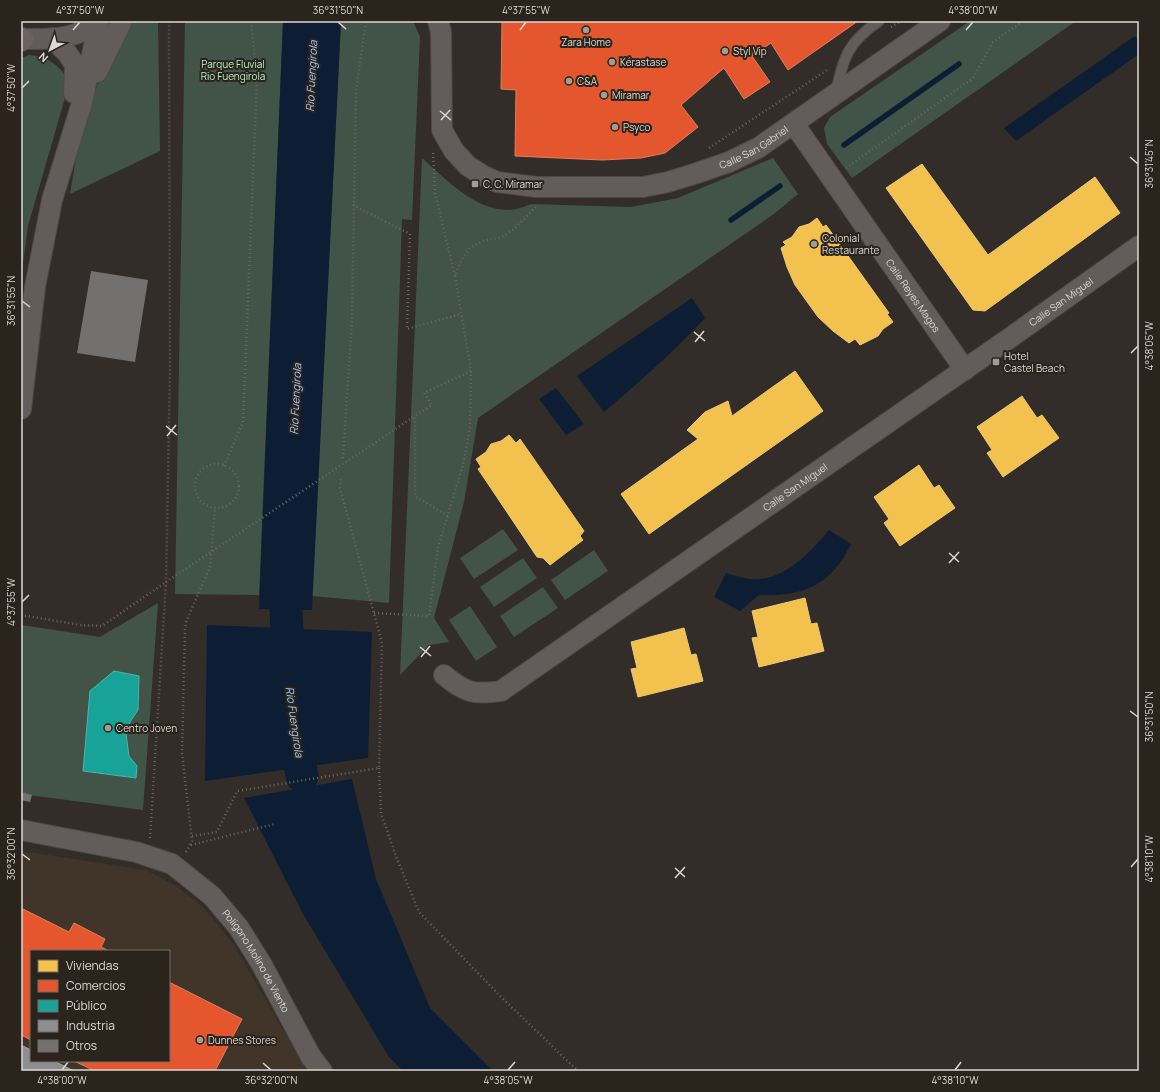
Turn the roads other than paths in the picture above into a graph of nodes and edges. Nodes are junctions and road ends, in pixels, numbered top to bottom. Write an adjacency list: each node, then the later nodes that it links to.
1 (98, 21): 6 (street); 9 (street)
2 (122, 21): 9 (street)
3 (438, 21): 10 (street, Calle San Gabriel)
4 (879, 21): 8 (lane)
5 (940, 21): 8 (street, Calle San Gabriel)
6 (52, 38): 7 (street); 11 (street)
7 (21, 39)
8 (835, 94): 10 (street, Calle San Gabriel)
9 (82, 102): 11 (street)
10 (794, 124): 13 (street, Calle Reyes Magos)
11 (73, 130): 14 (street)
12 (1139, 246): 13 (street, Calle San Miguel)
13 (965, 370): 15 (street, Calle San Miguel)
14 (21, 409)
15 (444, 675)
16 (21, 830): 17 (street, Polígono Molino de Viento)
17 (322, 1071)

